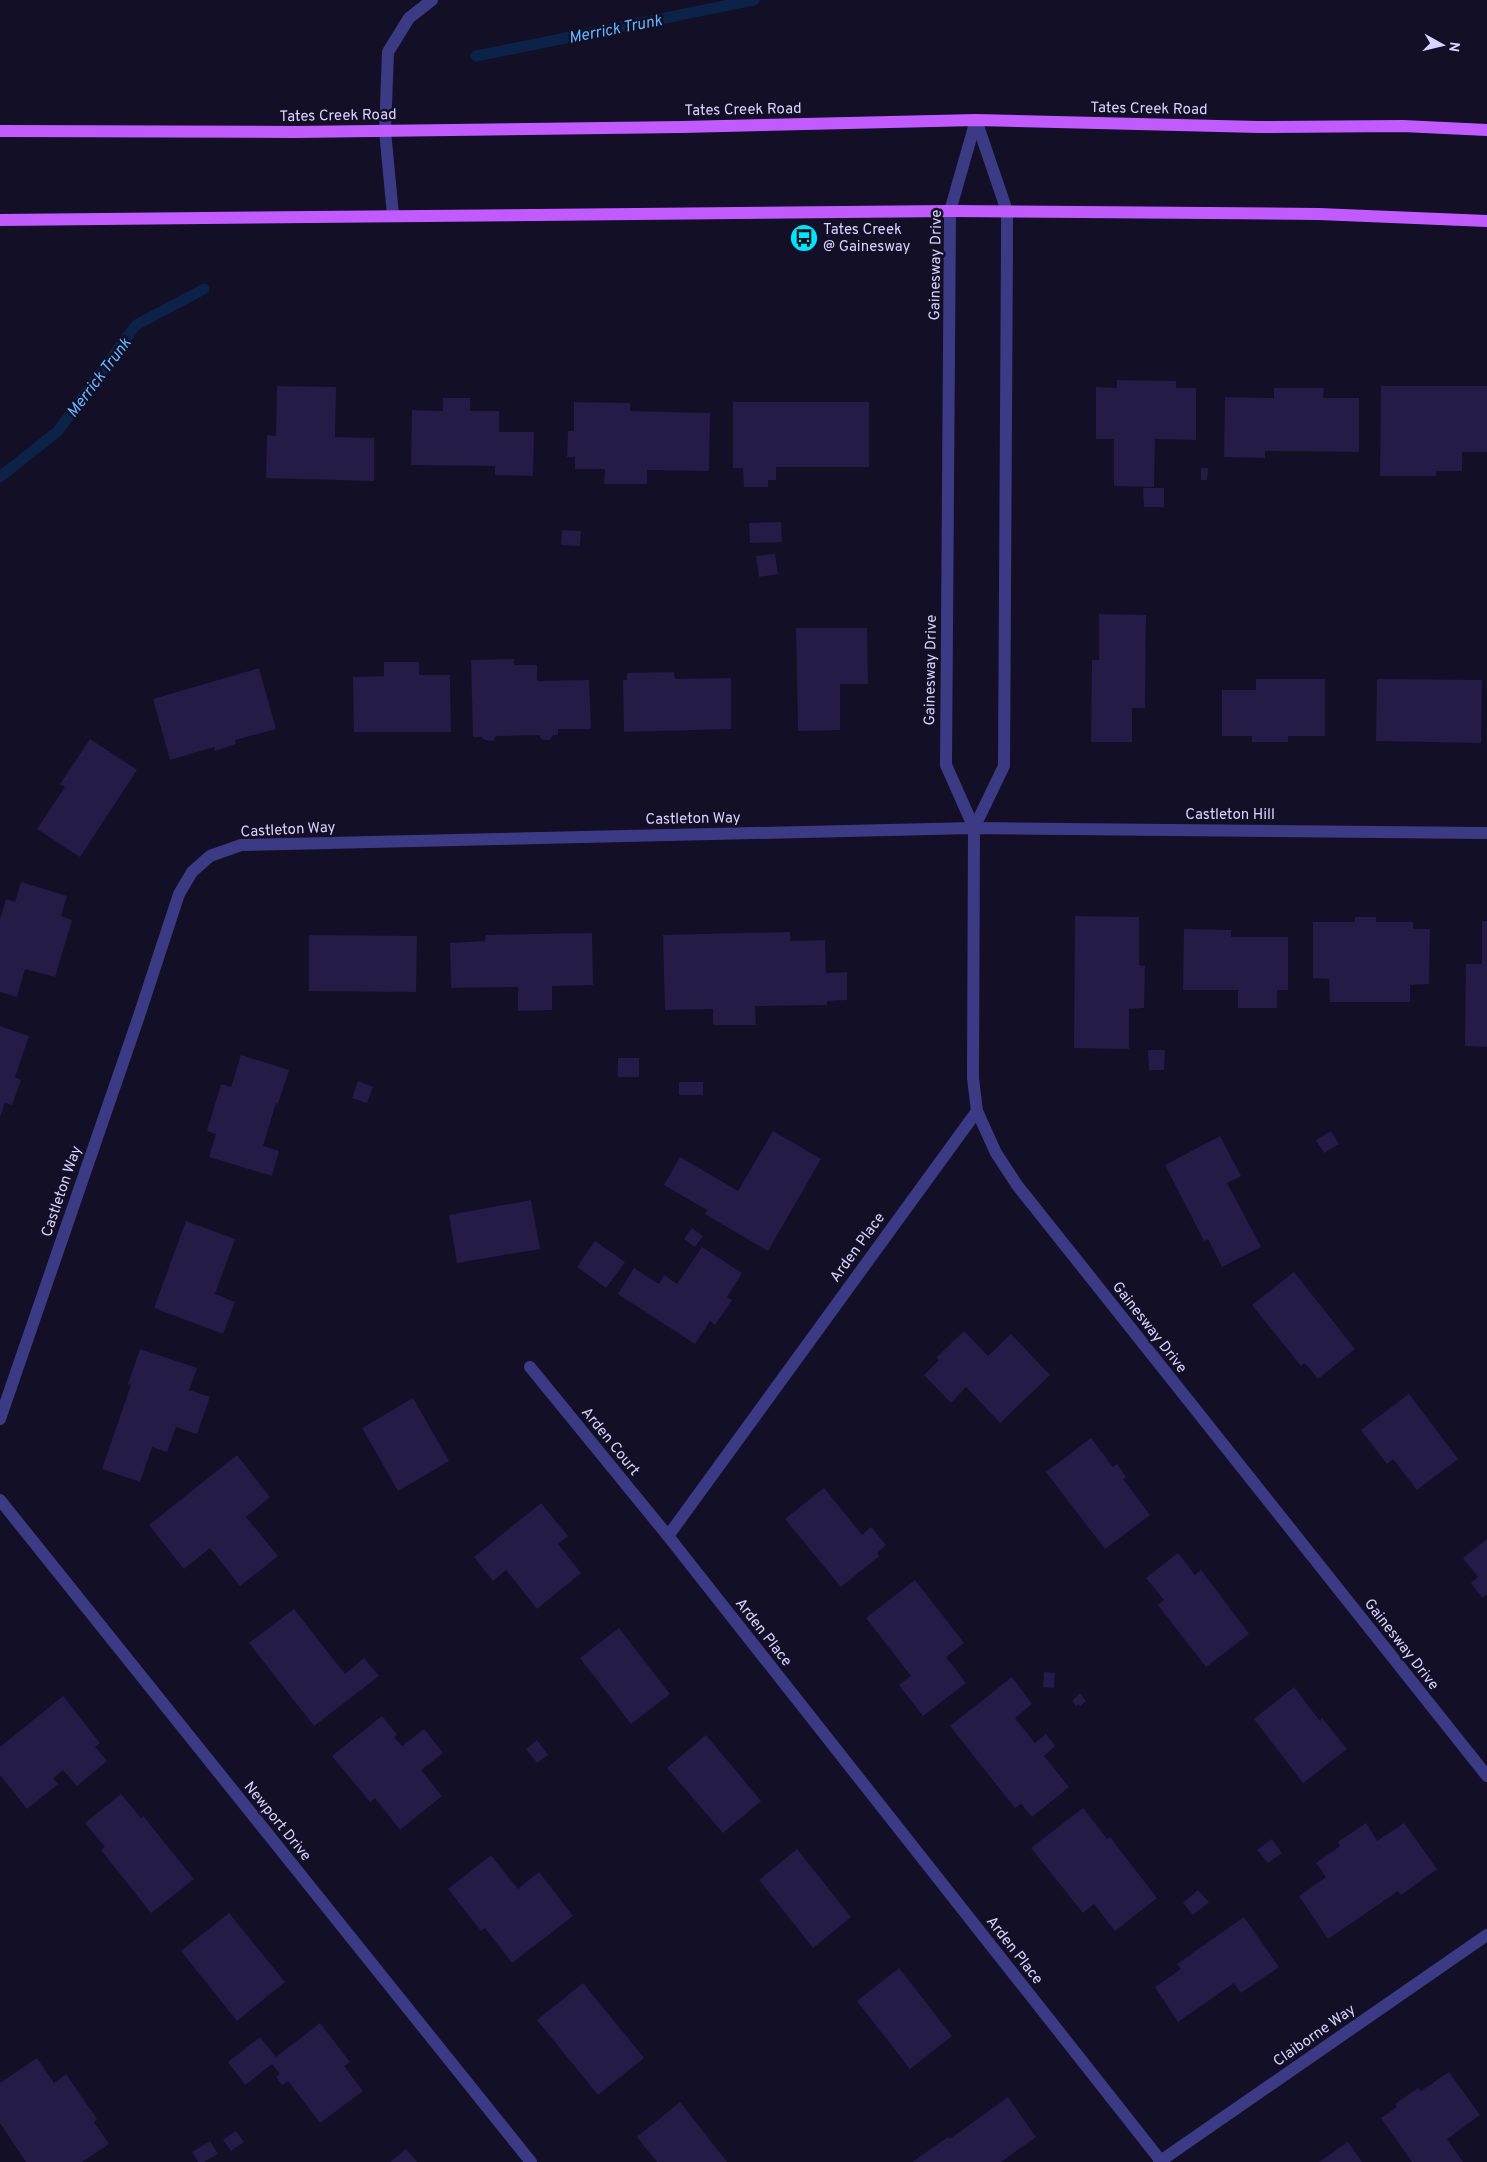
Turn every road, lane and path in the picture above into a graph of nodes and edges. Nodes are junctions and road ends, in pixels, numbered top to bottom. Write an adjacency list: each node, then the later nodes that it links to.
1 (432, 0): 5 (street)
2 (976, 120): 3 (main road, Tates Creek Road); 5 (main road, Tates Creek Road); 6 (street, Gainesway Drive); 7 (street, Gainesway Drive)
3 (1487, 130)
4 (0, 131): 5 (main road, Tates Creek Road)
5 (385, 131): 8 (street)
6 (950, 211): 7 (main road); 8 (main road); 11 (street, Gainesway Drive)
7 (1007, 212): 10 (main road); 11 (street, Gainesway Drive)
8 (393, 215): 9 (main road)
9 (0, 220)
10 (1487, 221)
11 (974, 828): 12 (street, Castleton Hill); 13 (street, Gainesway Drive); 15 (street, Castleton Way)
12 (1487, 832)
13 (977, 1111): 17 (street, Arden Place); 18 (street, Gainesway Drive)
14 (530, 1367): 17 (street, Arden Court)
15 (0, 1419)
16 (0, 1500): 21 (street, Newport Drive)
17 (668, 1536): 20 (street, Arden Place)
18 (1487, 1776)
19 (1487, 1935): 20 (street, Claiborne Way)
20 (1160, 2161)
21 (531, 2162)

